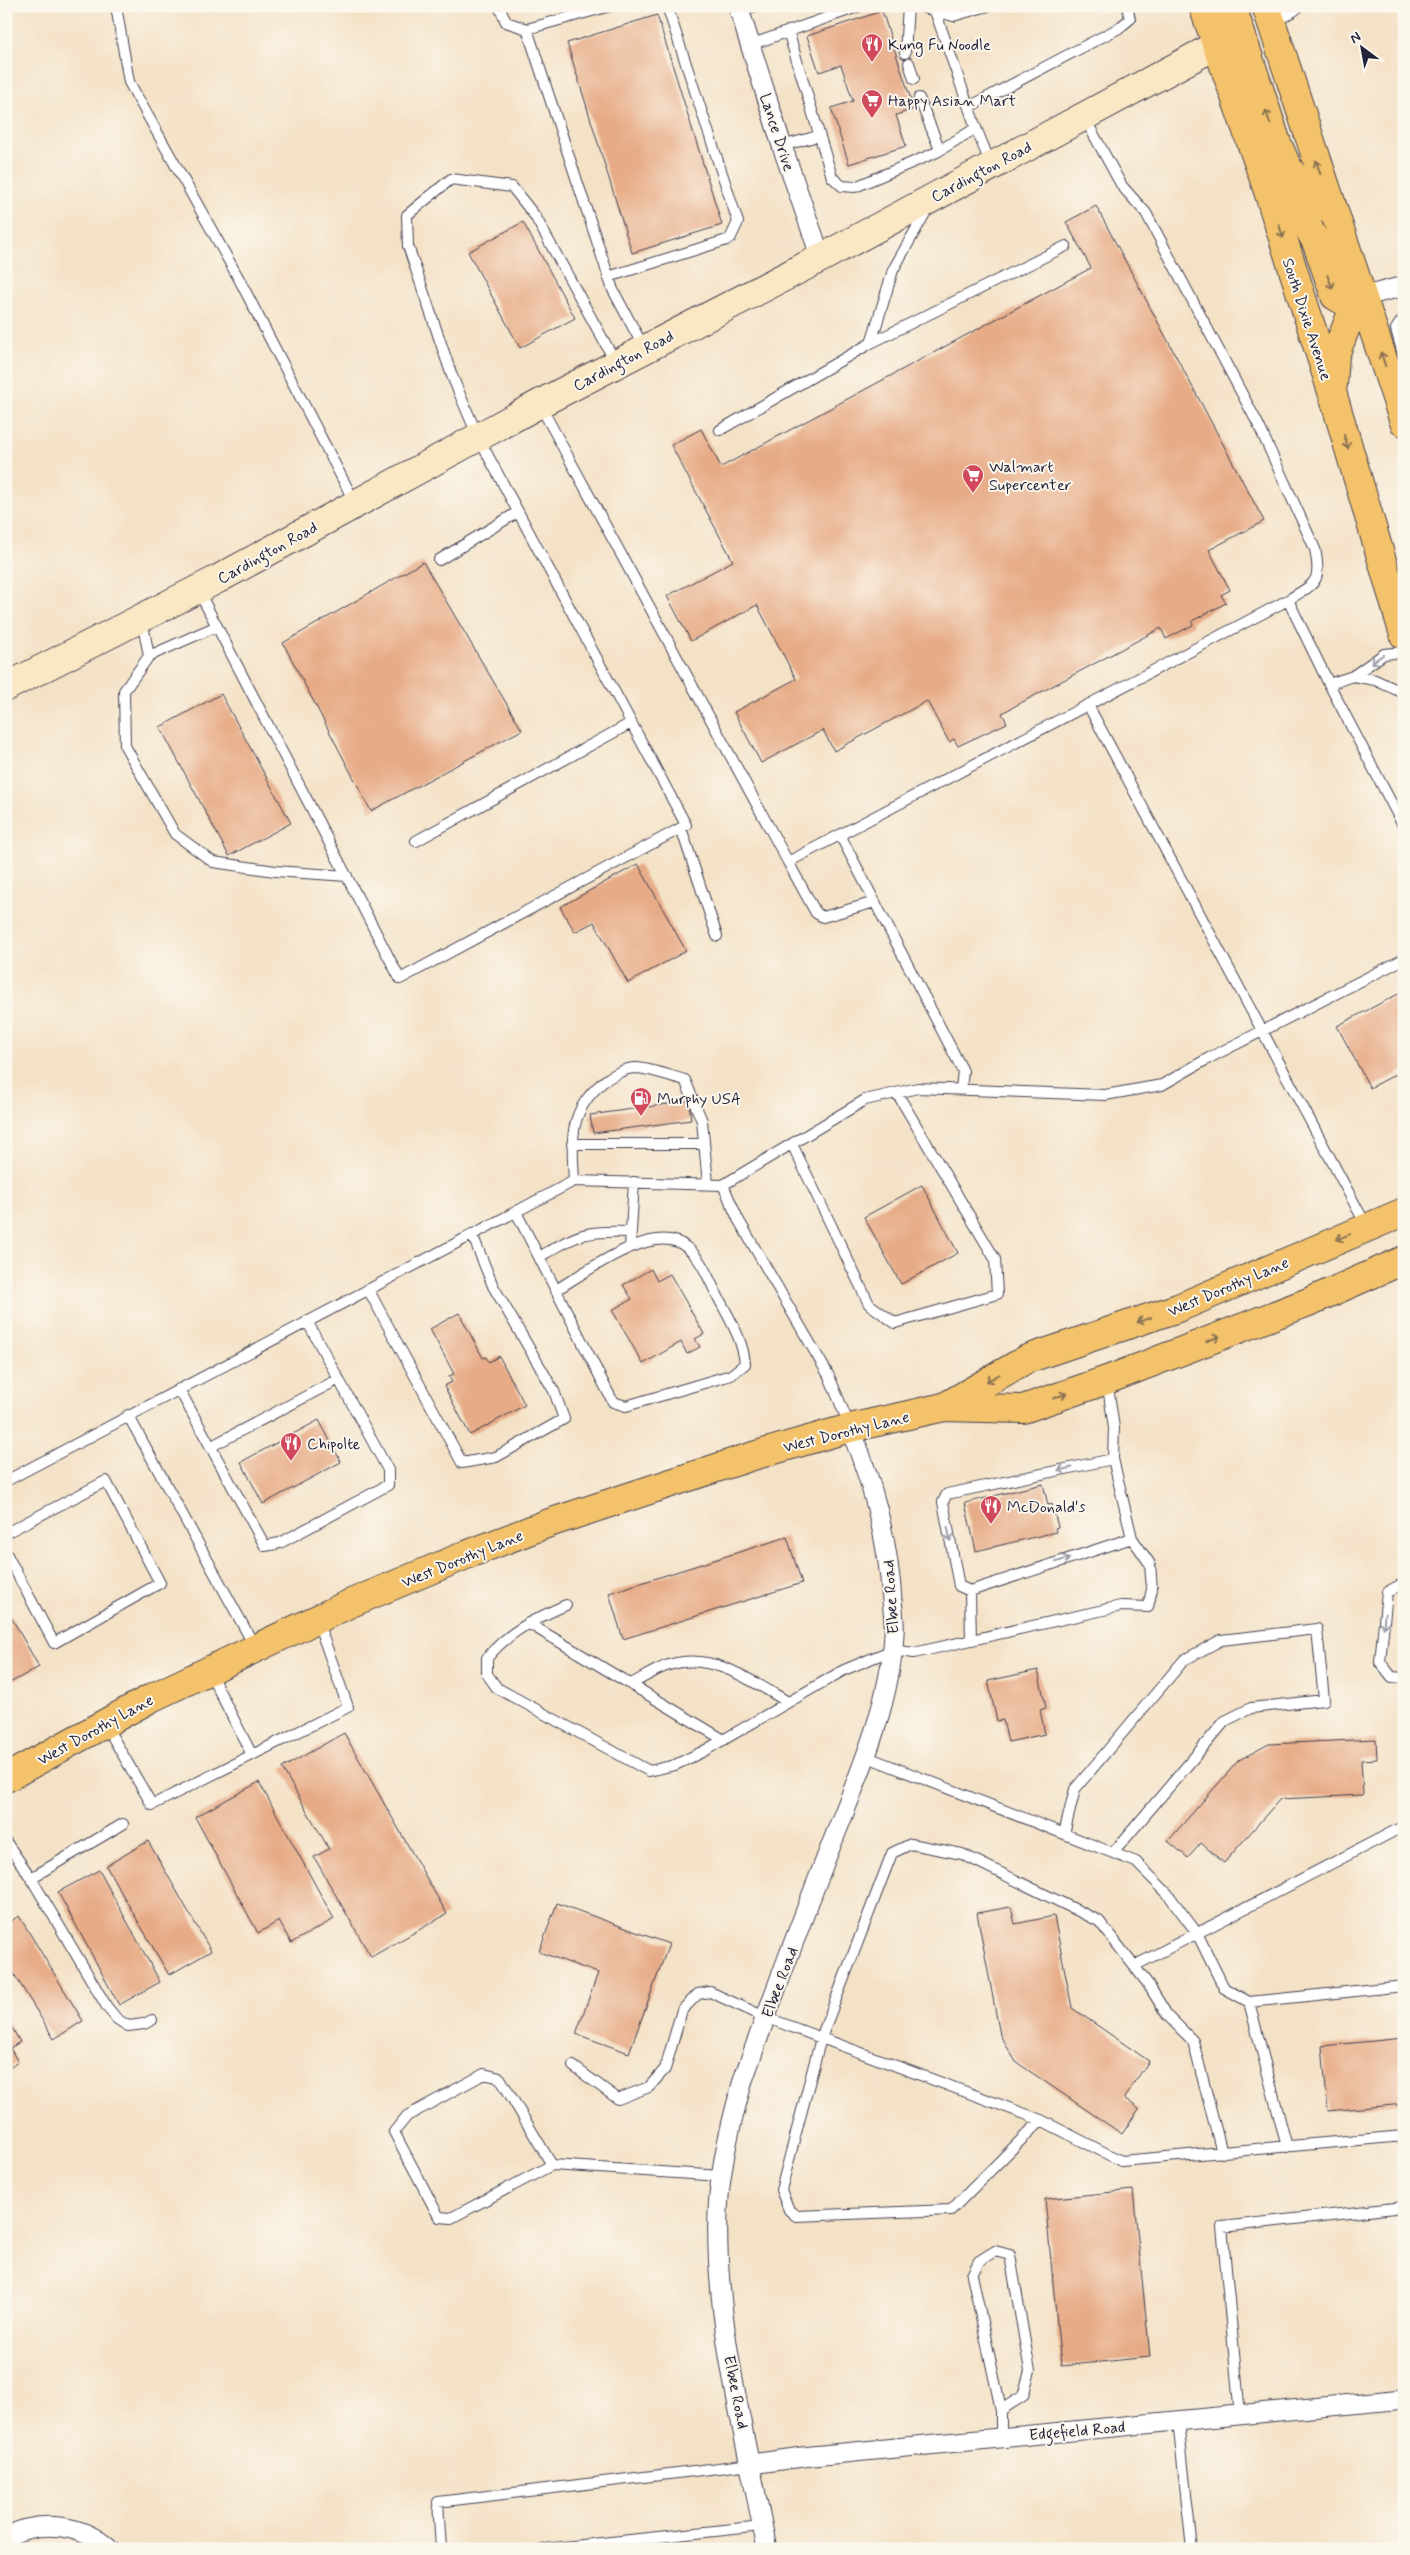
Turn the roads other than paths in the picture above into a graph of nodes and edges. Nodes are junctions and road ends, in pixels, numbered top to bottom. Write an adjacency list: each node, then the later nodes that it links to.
1 (116, 6): 49 (lane)
2 (500, 6): 15 (lane)
3 (610, 6): 15 (lane)
4 (668, 6): 36 (lane)
5 (860, 6): 16 (lane)
6 (908, 6): 20 (lane)
7 (918, 6): 13 (lane)
8 (988, 6): 13 (lane)
9 (1127, 6): 24 (lane)
10 (1203, 6): 19 (main road, South Dixie Avenue)
11 (1232, 6): 17 (main road)
12 (744, 8): 18 (street, Lance Drive)
13 (935, 11): 24 (lane)
14 (1277, 11): 33 (main road, one-way to 14)
15 (528, 28): 36 (lane)
16 (788, 31): 18 (lane); 27 (lane)
17 (1240, 32): 19 (street, Cardington Road); 33 (main road, one-way to 17)
18 (750, 45): 28 (street, Lance Drive)
19 (1215, 46): 25 (street, Cardington Road); 31 (main road, South Dixie Avenue)
20 (905, 53)
21 (909, 63): 22 (lane)
22 (914, 79)
23 (919, 98): 29 (lane)
24 (969, 107): 26 (lane)
25 (1083, 116): 30 (street, Cardington Road); 55 (lane)
26 (976, 128): 29 (lane); 30 (lane)
27 (818, 136): 28 (lane); 29 (lane)
28 (782, 146): 35 (street, Lance Drive)
29 (940, 150)
30 (991, 165): 32 (street, Cardington Road)
31 (1266, 185): 38 (main road, one-way to 38); 44 (main road, South Dixie Avenue, one-way to 44)
32 (934, 196): 35 (street, Cardington Road); 40 (lane)
33 (1333, 214): 38 (main road)
34 (1066, 246): 40 (lane)
35 (821, 258): 41 (street, Cardington Road)
36 (608, 277): 41 (lane)
37 (1404, 286): 38 (street)
38 (1362, 297): 44 (main road); 46 (main road, one-way to 38)
39 (1404, 317): 42 (lane)
40 (871, 342): 47 (lane)
41 (644, 349): 43 (street, Cardington Road)
42 (1404, 358)
43 (616, 364): 45 (street, Cardington Road); 48 (lane)
44 (1333, 396): 50 (main road, South Dixie Avenue, one-way to 50)
45 (539, 404): 48 (street, Cardington Road); 71 (lane)
46 (1404, 422)
47 (720, 430)
48 (478, 437): 49 (street, Cardington Road); 51 (lane)
49 (356, 504): 54 (street, Cardington Road)
50 (1365, 510): 53 (main road); 58 (main road, South Dixie Avenue)
51 (518, 512): 52 (lane); 66 (lane)
52 (439, 560)
53 (1404, 568)
54 (197, 589): 56 (street, Cardington Road); 57 (lane)
55 (1288, 600): 63 (lane); 65 (lane)
56 (142, 618): 60 (lane); 62 (street, Cardington Road)
57 (217, 626): 60 (lane); 72 (lane)
58 (1404, 636)
59 (1404, 652): 61 (lane, one-way to 61)
60 (149, 656): 72 (lane)
61 (1353, 676): 63 (lane); 64 (lane)
62 (8, 680)
63 (1329, 684): 67 (lane)
64 (1404, 693)
65 (1088, 706): 69 (lane); 76 (lane)
66 (631, 724): 68 (lane); 70 (lane)
67 (1404, 827)
68 (681, 828): 72 (lane); 74 (lane)
69 (840, 835): 71 (lane); 73 (lane)
70 (416, 841)
71 (788, 862): 73 (lane)
72 (347, 876)
73 (875, 902): 77 (lane)
74 (717, 936)
75 (1404, 959): 76 (lane)
76 (1264, 1031): 77 (lane); 88 (lane)
77 (961, 1089): 78 (lane)
78 (897, 1093): 81 (lane); 81 (lane)
79 (572, 1144): 80 (lane); 80 (lane); 82 (lane)
80 (704, 1144): 84 (lane)
81 (792, 1144): 85 (lane)
82 (574, 1181): 83 (lane); 86 (lane)
83 (634, 1182): 84 (lane); 89 (lane)
84 (708, 1184): 85 (lane)
85 (723, 1185): 102 (lane)
86 (516, 1212): 90 (lane); 92 (lane)
87 (1404, 1212): 88 (main road, West Dorothy Lane)
88 (1367, 1227): 100 (main road, West Dorothy Lane, one-way to 100)
89 (631, 1232): 91 (lane); 92 (lane)
90 (472, 1234): 94 (lane); 94 (lane)
91 (630, 1247): 95 (lane); 95 (lane)
92 (539, 1257): 95 (lane)
93 (1404, 1260): 98 (main road, West Dorothy Lane, one-way to 93)
94 (368, 1289): 96 (lane)
95 (556, 1290)
96 (307, 1321): 97 (lane); 99 (lane)
97 (339, 1379): 103 (lane); 103 (lane)
98 (1107, 1380): 100 (main road, West Dorothy Lane, one-way to 98); 104 (lane)
99 (178, 1389): 101 (lane); 103 (lane)
100 (944, 1407): 102 (main road, West Dorothy Lane)
101 (128, 1415): 105 (lane); 115 (lane)
102 (850, 1428): 112 (main road, West Dorothy Lane); 116 (street, Elbee Road)
103 (210, 1448)
104 (1112, 1459): 107 (lane); 110 (lane, one-way to 110)
105 (6, 1481)
106 (6, 1533): 108 (lane)
107 (1132, 1538): 110 (lane, one-way to 107); 114 (lane)
108 (6, 1553)
109 (1404, 1583): 118 (lane, one-way to 118)
110 (970, 1591): 114 (lane)
111 (566, 1605): 113 (lane)
112 (317, 1620): 115 (main road, West Dorothy Lane); 123 (lane)
113 (528, 1624): 119 (lane); 122 (lane)
114 (971, 1640): 116 (lane)
115 (255, 1648): 117 (main road, West Dorothy Lane)
116 (892, 1650): 120 (lane); 124 (street, Elbee Road)
117 (208, 1671): 121 (main road, West Dorothy Lane); 123 (lane)
118 (1404, 1678)
119 (630, 1684): 120 (lane); 122 (lane)
120 (788, 1702): 122 (lane)
121 (104, 1723): 123 (lane); 125 (main road, West Dorothy Lane)
122 (724, 1740)
123 (252, 1755)
124 (864, 1756): 128 (lane); 136 (street, Elbee Road)
125 (6, 1778)
126 (123, 1824): 131 (lane)
127 (1404, 1826): 132 (lane)
128 (1064, 1834): 130 (lane); 130 (lane)
129 (6, 1842): 131 (lane)
130 (1113, 1853): 132 (lane)
131 (31, 1878): 137 (lane)
132 (1197, 1933): 133 (lane); 135 (lane)
133 (1134, 1966): 138 (lane); 143 (lane)
134 (1404, 1986): 135 (lane)
135 (1249, 2002): 142 (lane)
136 (765, 2017): 138 (lane); 139 (lane); 145 (street, Elbee Road)
137 (152, 2020)
138 (821, 2038): 140 (lane); 140 (lane)
139 (573, 2066)
140 (1041, 2120): 143 (lane)
141 (1404, 2136): 142 (lane)
142 (1287, 2147): 143 (lane)
143 (1222, 2153)
144 (552, 2165): 144 (lane); 145 (lane)
145 (722, 2176): 152 (street, Elbee Road)
146 (1404, 2207): 149 (lane)
147 (1404, 2398): 149 (street, Edgefield Road)
148 (1001, 2410): 148 (lane); 151 (lane)
149 (1240, 2415): 150 (street, Edgefield Road)
150 (1178, 2421): 151 (street, Edgefield Road); 159 (lane)
151 (1001, 2438): 152 (street, Edgefield Road)
152 (751, 2464): 153 (street, Elbee Road); 156 (lane)
153 (762, 2526): 157 (lane); 158 (street, Elbee Road)
154 (6, 2537): 155 (street)
155 (109, 2549)
156 (441, 2549)
157 (545, 2549)
158 (767, 2549)
159 (1192, 2549)

